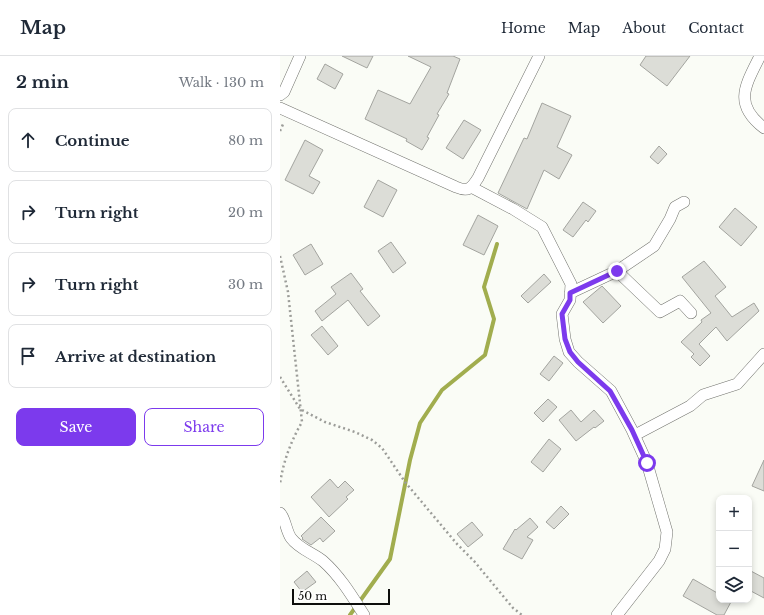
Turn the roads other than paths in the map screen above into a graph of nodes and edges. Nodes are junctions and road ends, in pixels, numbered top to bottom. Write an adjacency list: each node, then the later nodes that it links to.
1 (300, 56): 4 (street)
2 (539, 56): 7 (street)
3 (760, 56): 6 (street)
4 (280, 95)
5 (280, 108): 7 (street)
6 (764, 128)
7 (471, 188): 10 (street)
8 (684, 202): 9 (street)
9 (617, 271): 10 (street); 11 (street)
10 (570, 293): 13 (street)
11 (690, 313)
12 (764, 354): 13 (street)
13 (635, 435): 16 (street)
14 (281, 515): 15 (street)
15 (364, 615)
16 (617, 615)

